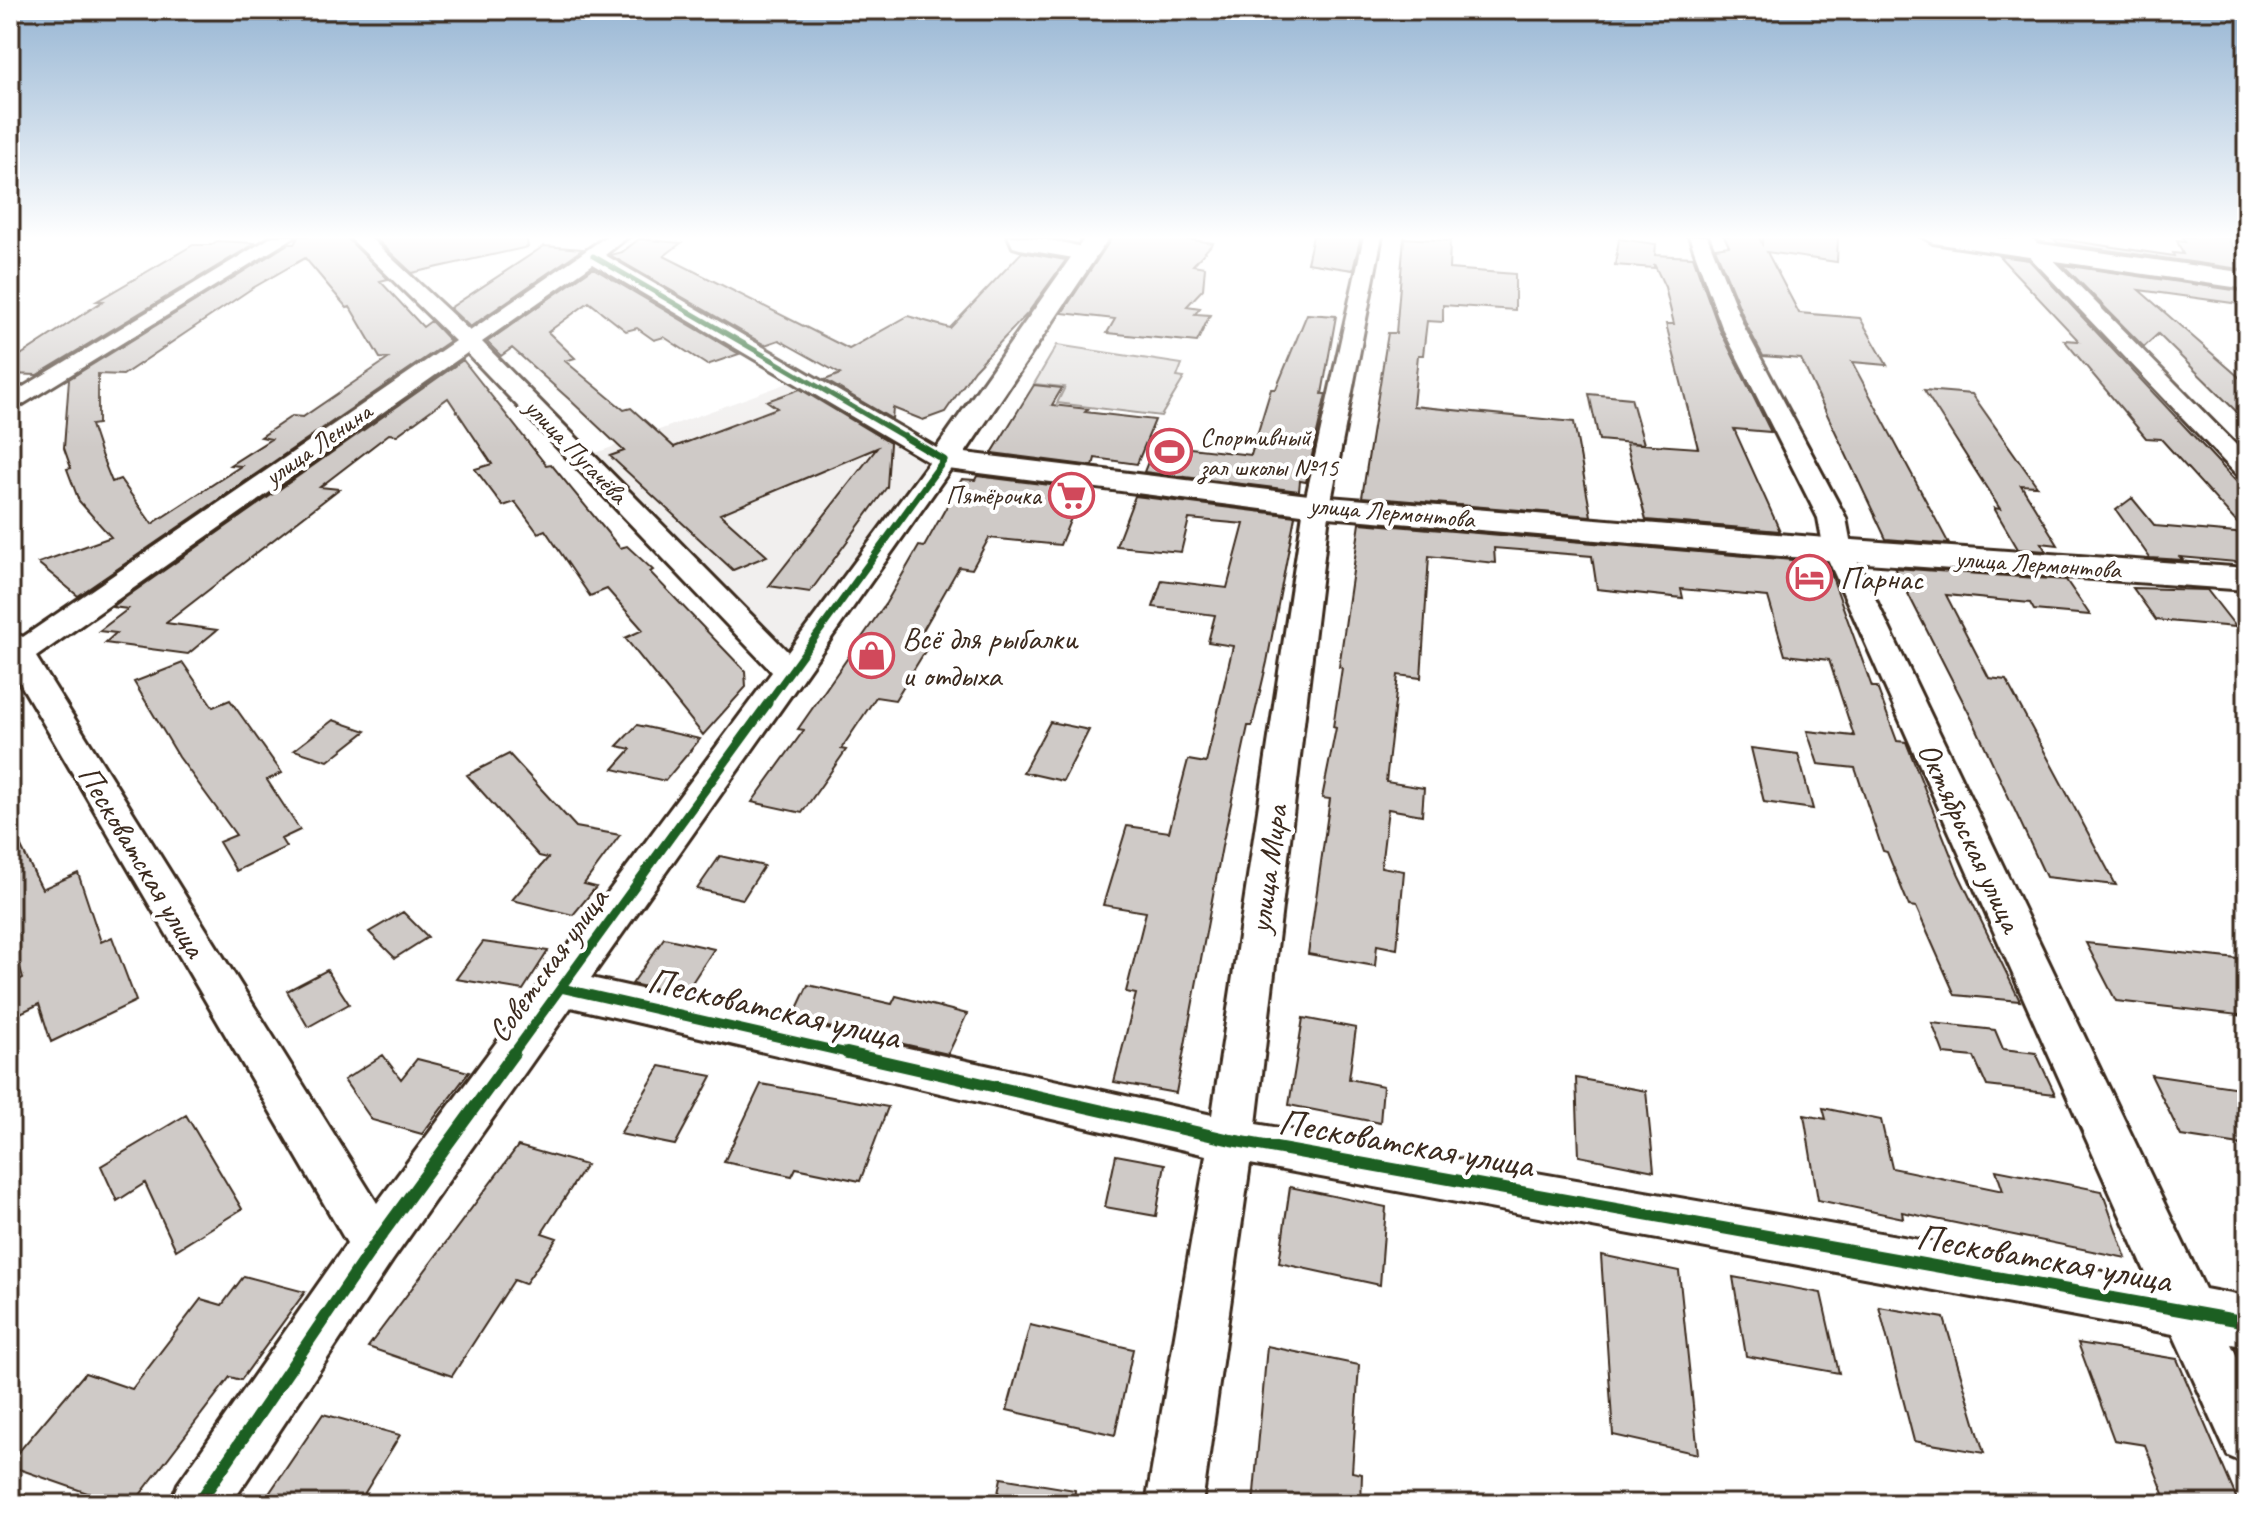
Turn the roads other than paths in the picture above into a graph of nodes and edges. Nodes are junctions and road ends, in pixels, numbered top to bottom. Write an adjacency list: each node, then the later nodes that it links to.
1 (171, 307): 10 (street)
2 (432, 307): 9 (street, улица Пугачёва)
3 (517, 307): 9 (street, улица Ленина)
4 (680, 307): 11 (street, улица Лермонтова)
5 (1050, 307): 11 (main road, Советская улица)
6 (1358, 307): 13 (street, улица Мира)
7 (1725, 307): 14 (street, Октябрьская улица)
8 (2088, 307): 12 (street)
9 (467, 340): 16 (street, улица Ленина); 17 (street, улица Пугачёва)
10 (10, 405)
11 (944, 460): 13 (main road, улица Лермонтова); 17 (street, Советская улица)
12 (2247, 471)
13 (1317, 506): 14 (main road, улица Лермонтова); 19 (street, улица Мира)
14 (1838, 550): 15 (main road, улица Лермонтова); 21 (street, Октябрьская улица)
15 (2247, 579)
16 (14, 648): 20 (street, Песковатская улица)
17 (789, 671): 18 (street, Советская улица)
18 (561, 988): 19 (street, Песковатская улица); 20 (street, Советская улица)
19 (1231, 1140): 21 (street, Песковатская улица); 25 (street, улица Мира)
20 (375, 1244): 24 (street, Советская улица)
21 (2189, 1313): 22 (street, Песковатская улица); 23 (street, Октябрьская улица)
22 (2247, 1322)
23 (2247, 1437)
24 (198, 1504)
25 (1174, 1504)

